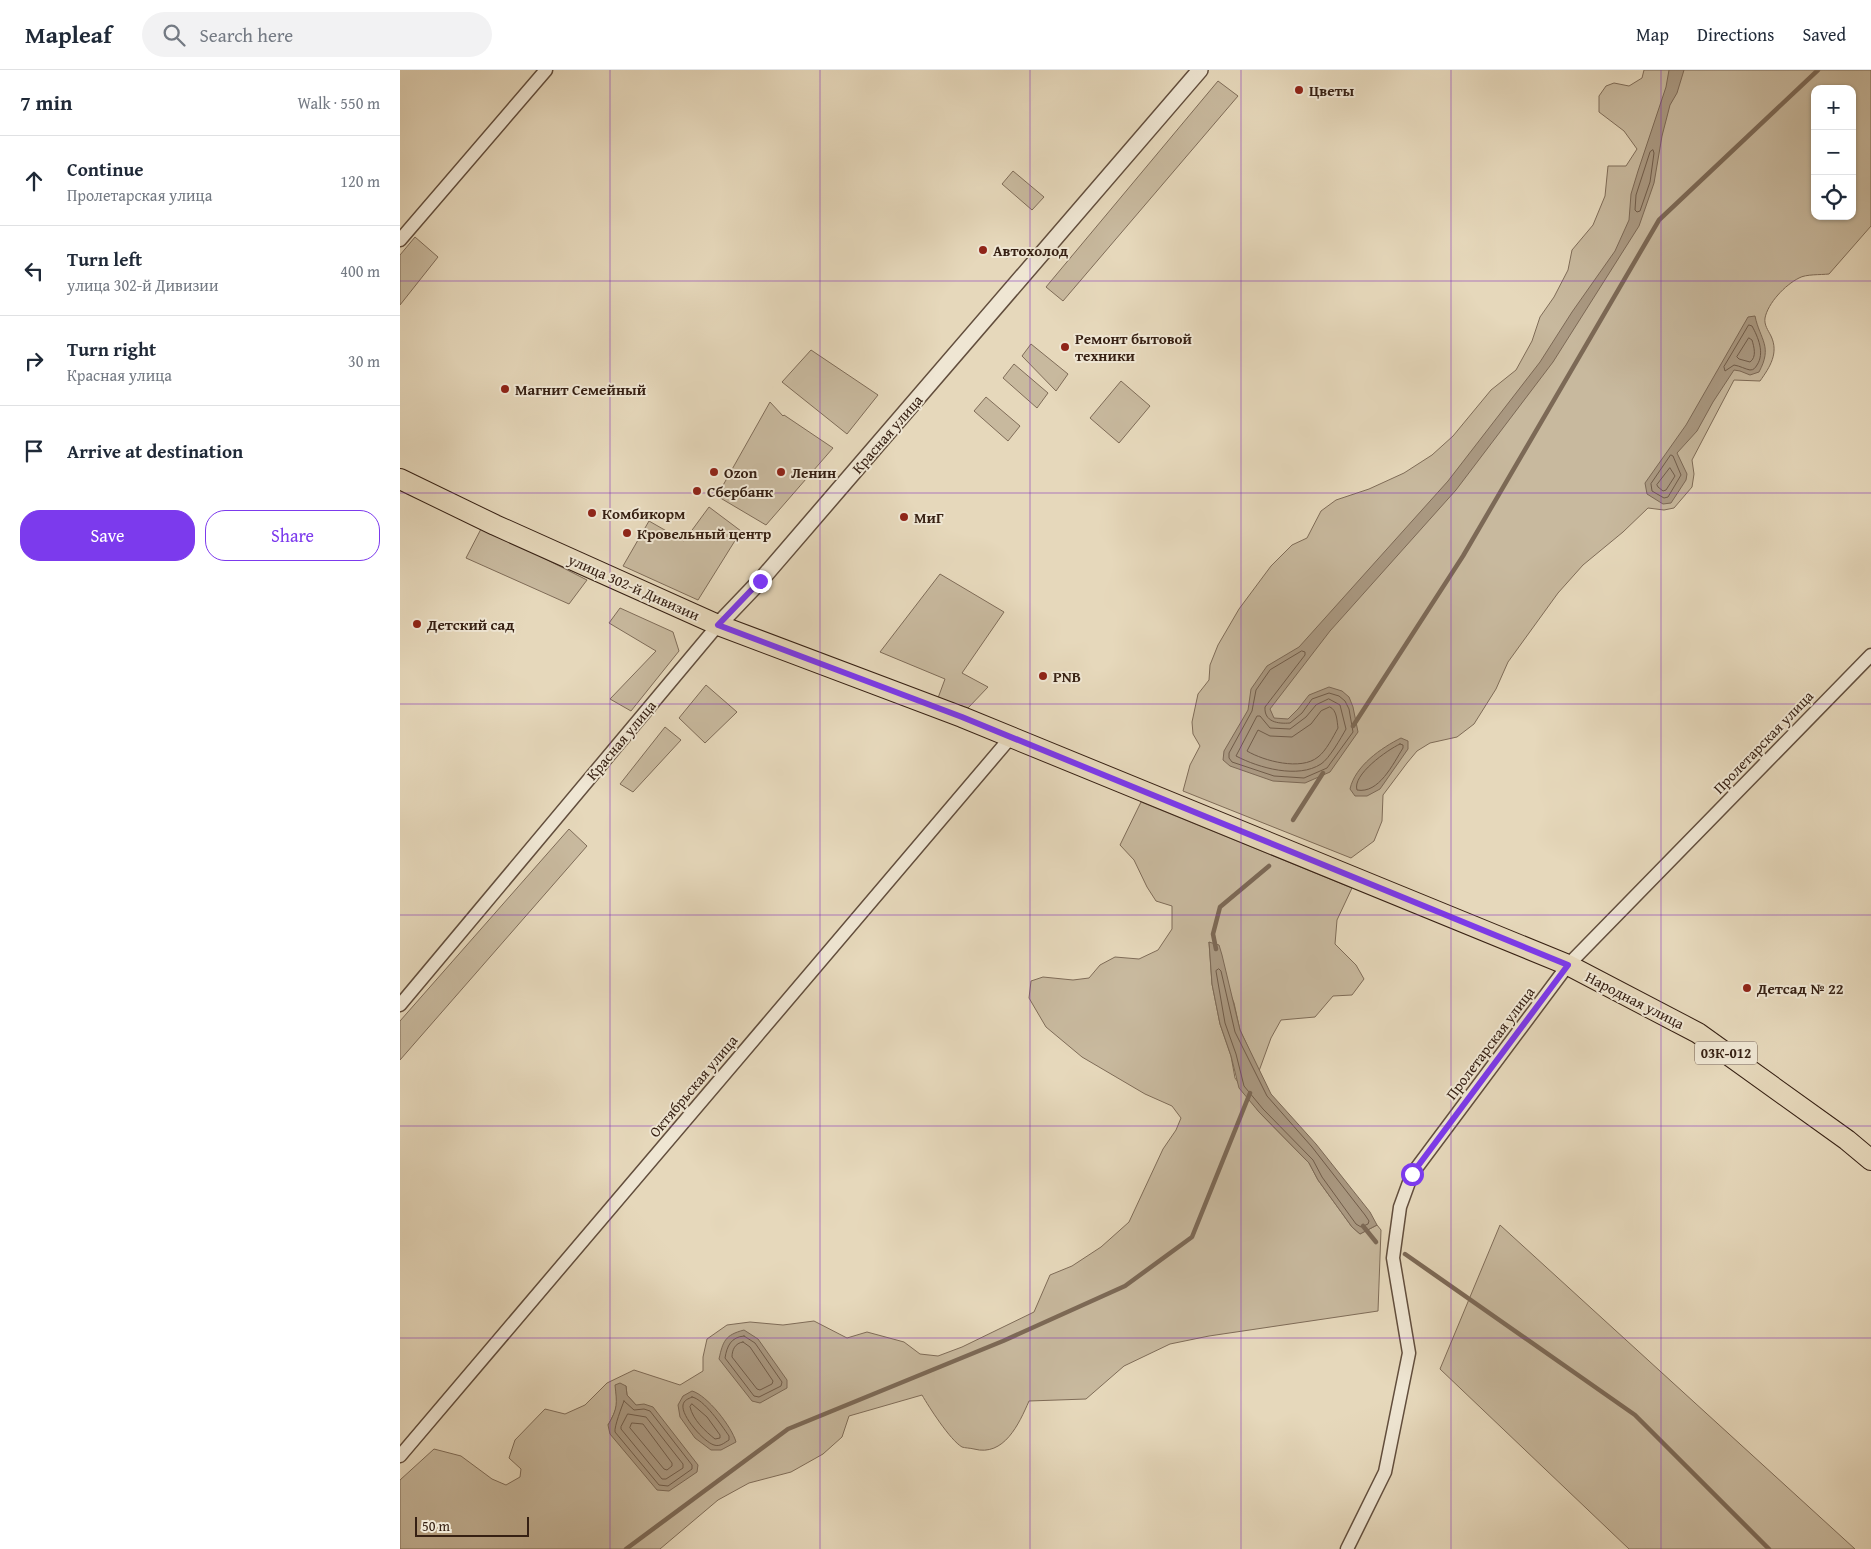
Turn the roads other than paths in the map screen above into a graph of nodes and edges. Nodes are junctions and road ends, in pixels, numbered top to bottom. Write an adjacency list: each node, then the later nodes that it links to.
1 (546, 70): 3 (street)
2 (1200, 70): 5 (street, Красная улица)
3 (400, 240)
4 (400, 479): 5 (main road, улица 302-й Дивизии / 03К-012)
5 (718, 625): 7 (main road, улица 302-й Дивизии / 03К-012); 9 (street, Красная улица)
6 (1871, 655): 8 (street, Пролетарская улица)
7 (1011, 737): 8 (main road, улица 302-й Дивизии / 03К-012); 11 (street, Октябрьская улица)
8 (1568, 965): 10 (main road, Народная улица / 03К-012); 12 (street, Пролетарская улица)
9 (400, 1005)
10 (1871, 1160)
11 (400, 1456)
12 (1348, 1548)

